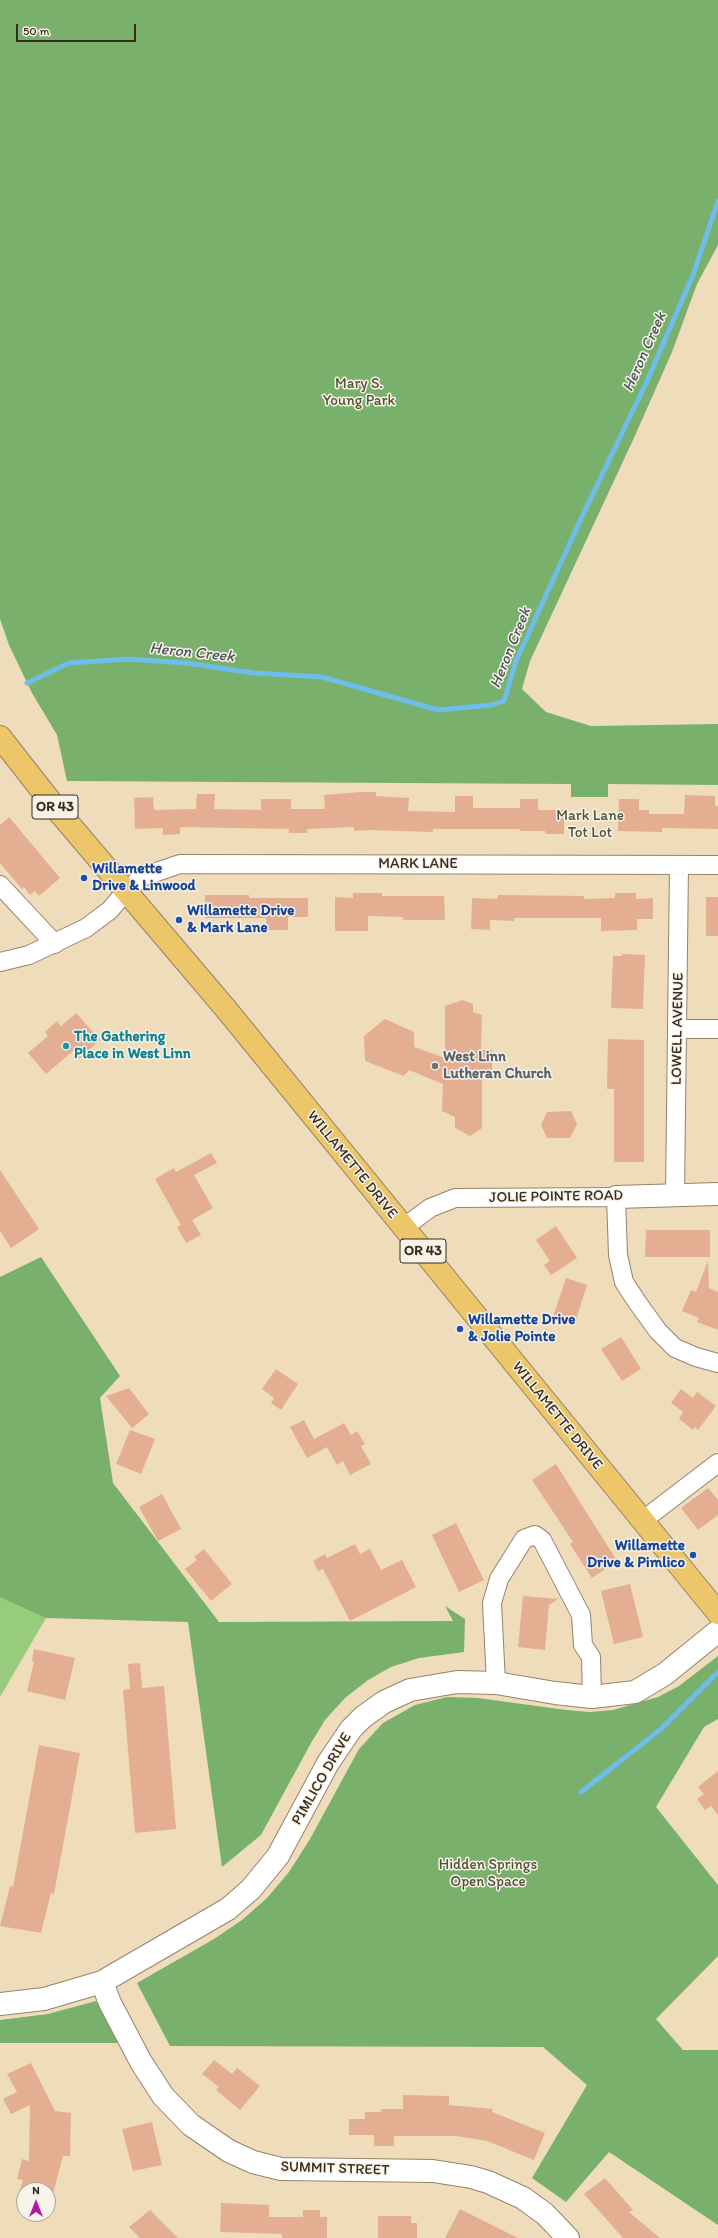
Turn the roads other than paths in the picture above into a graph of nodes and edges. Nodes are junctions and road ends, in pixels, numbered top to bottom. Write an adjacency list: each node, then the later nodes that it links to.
1 (0, 736): 5 (main road, WILLAMETTE DRIVE / OR 43)
2 (679, 865): 3 (street, MARK LANE); 5 (street, MARK LANE); 8 (street, LOWELL AVENUE)
3 (718, 865)
4 (0, 885): 6 (street)
5 (126, 890): 6 (street, MARK LANE); 13 (main road, WILLAMETTE DRIVE / OR 43)
6 (55, 944): 7 (street, MARK LANE)
7 (0, 962)
8 (678, 1029): 9 (street); 10 (street, LOWELL AVENUE)
9 (718, 1029)
10 (675, 1194): 11 (street, JOLIE POINTE ROAD); 12 (street, JOLIE POINTE ROAD)
11 (718, 1194)
12 (616, 1196): 13 (street, JOLIE POINTE ROAD); 14 (street)
13 (403, 1228): 16 (main road, WILLAMETTE DRIVE / OR 43)
14 (718, 1362)
15 (718, 1463): 16 (street)
16 (642, 1522): 17 (main road, WILLAMETTE DRIVE / OR 43)
17 (718, 1613)
18 (718, 1631): 20 (street, PIMLICO DRIVE)
19 (496, 1683): 20 (street, PIMLICO DRIVE); 20 (street); 21 (street, PIMLICO DRIVE)
20 (592, 1697)
21 (102, 1982): 22 (street, PIMLICO DRIVE); 23 (street, SUMMIT STREET)
22 (0, 2004)
23 (568, 2238)

